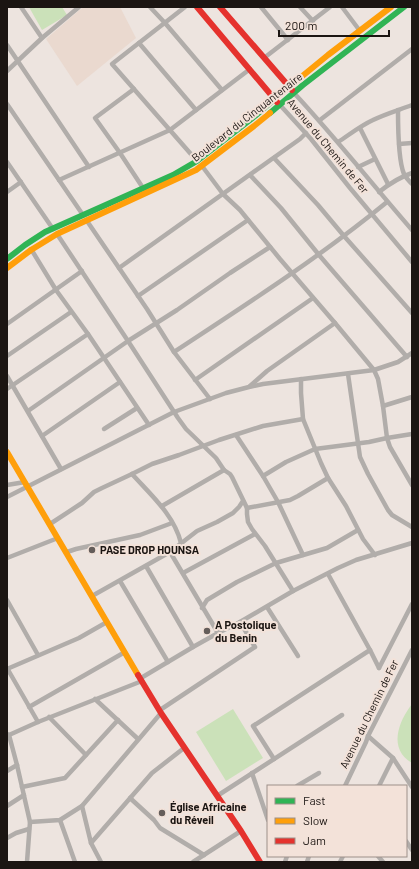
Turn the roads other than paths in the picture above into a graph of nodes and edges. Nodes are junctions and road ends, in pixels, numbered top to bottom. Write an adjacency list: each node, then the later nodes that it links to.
1 (21, 7): 16 (street)
2 (79, 7): 16 (street)
3 (150, 7): 14 (street)
4 (185, 7): 14 (street)
5 (197, 7): 23 (main road, Avenue du Chemin de Fer)
6 (220, 7): 21 (main road)
7 (261, 7): 17 (street)
8 (300, 7): 13 (street)
9 (330, 7): 13 (street)
10 (342, 7): 15 (street)
11 (391, 7): 15 (main road, Boulevard du Cinquantenaire)
12 (404, 7): 28 (main road, Boulevard du Cinquantenaire)
13 (313, 21): 17 (street)
14 (165, 23): 18 (street); 27 (street)
15 (360, 31): 25 (main road, Boulevard du Cinquantenaire)
16 (42, 38): 22 (street)
17 (288, 40): 21 (street)
18 (139, 43): 26 (street); 33 (street)
19 (7, 44): 22 (street)
20 (412, 49): 35 (street)
21 (264, 58): 25 (main road)
22 (18, 61): 24 (street); 47 (street)
23 (250, 69): 27 (street); 29 (main road, Avenue du Chemin de Fer)
24 (7, 71)
25 (289, 87): 28 (main road); 29 (main road, Boulevard du Cinquantenaire)
26 (134, 89): 37 (street); 42 (street)
27 (222, 90): 33 (street)
28 (294, 93): 31 (main road, Boulevard du Cinquantenaire); 35 (street, Avenue du Chemin de Fer)
29 (275, 100): 31 (main road, Avenue du Chemin de Fer); 46 (main road, Boulevard du Cinquantenaire)
30 (7, 104): 52 (street)
31 (280, 105): 38 (street, Avenue du Chemin de Fer); 46 (main road, Boulevard du Cinquantenaire)
32 (412, 105): 34 (street)
33 (196, 110): 37 (street)
34 (398, 110): 36 (street); 41 (street)
35 (320, 120): 39 (street, Avenue du Chemin de Fer)
36 (360, 128): 39 (street); 44 (street)
37 (170, 130): 42 (street); 46 (street)
38 (306, 133): 43 (street); 61 (street, Avenue du Chemin de Fer)
39 (338, 142): 48 (street, Avenue du Chemin de Fer)
40 (412, 143): 41 (street)
41 (399, 144): 51 (street)
42 (120, 153): 47 (street); 56 (street)
43 (274, 158): 50 (street); 67 (street)
44 (376, 160): 48 (street); 54 (street)
45 (7, 162): 53 (street)
46 (200, 164): 56 (main road, Boulevard du Cinquantenaire); 59 (street); 64 (main road, Boulevard du Cinquantenaire)
47 (89, 167): 52 (street)
48 (358, 167): 58 (street, Avenue du Chemin de Fer)
49 (412, 173): 51 (street)
50 (250, 175): 59 (street); 70 (street)
51 (404, 175): 54 (street); 55 (street)
52 (59, 180): 62 (street)
53 (21, 182): 57 (street); 66 (street)
54 (388, 184): 58 (street)
55 (412, 184)
56 (142, 188): 62 (main road, Boulevard du Cinquantenaire)
57 (7, 192)
58 (379, 192): 60 (street, Avenue du Chemin de Fer)
59 (223, 194): 63 (street); 74 (street)
60 (387, 202): 61 (street); 65 (street, Avenue du Chemin de Fer)
61 (372, 214): 67 (street); 72 (street, Avenue du Chemin de Fer)
62 (83, 215): 66 (main road, Boulevard du Cinquantenaire)
63 (248, 220): 68 (street); 78 (street)
64 (87, 221): 66 (main road, Boulevard du Cinquantenaire); 74 (street)
65 (412, 230)
66 (55, 232): 69 (main road, Boulevard du Cinquantenaire); 71 (main road, Boulevard du Cinquantenaire); 75 (street)
67 (344, 236): 70 (street); 81 (street)
68 (270, 247): 76 (street); 82 (street)
69 (31, 250): 73 (main road, Boulevard du Cinquantenaire); 77 (street)
70 (319, 255): 76 (street); 90 (street)
71 (7, 259)
72 (412, 262)
73 (7, 268)
74 (120, 268): 78 (street)
75 (82, 271): 77 (street); 86 (street)
76 (292, 273): 79 (street); 87 (street)
77 (56, 290): 80 (street); 84 (street)
78 (138, 296): 82 (street)
79 (313, 298): 83 (street); 96 (street)
80 (72, 312): 85 (street); 89 (street)
81 (412, 313)
82 (156, 323): 86 (street); 87 (street)
83 (335, 323): 92 (street); 99 (street)
84 (7, 324)
85 (88, 334): 91 (street); 98 (street)
86 (128, 341): 91 (street); 106 (street)
87 (174, 352): 96 (street)
88 (412, 353): 90 (street)
89 (7, 356)
90 (407, 357): 92 (street)
91 (104, 359): 97 (street); 105 (street)
92 (374, 370): 93 (street); 103 (street)
93 (348, 374): 95 (street); 114 (street)
94 (7, 376): 98 (street)
95 (301, 379): 99 (street); 107 (street)
96 (194, 380): 102 (street)
97 (120, 382): 104 (street); 112 (street)
98 (13, 385): 100 (street); 105 (street)
99 (249, 387): 102 (street)
100 (7, 389)
101 (412, 397): 103 (street)
102 (210, 399): 106 (street)
103 (383, 406): 113 (street)
104 (137, 408): 108 (street); 109 (street)
105 (28, 411): 112 (street)
106 (174, 412): 108 (street); 115 (street)
107 (303, 419): 111 (street); 116 (street)
108 (149, 425): 118 (street)
109 (104, 429)
110 (412, 434): 113 (street)
111 (236, 435): 115 (street); 121 (street)
112 (42, 436): 118 (street)
113 (387, 438): 114 (street); 125 (street)
114 (358, 444): 116 (street); 133 (street)
115 (204, 446): 119 (street); 120 (street)
116 (315, 449): 121 (street); 122 (street)
117 (7, 452): 123 (main road)
118 (62, 469): 123 (street)
119 (224, 470): 127 (street); 129 (street)
120 (132, 474): 129 (street); 132 (street)
121 (263, 476): 128 (street)
122 (328, 478): 128 (street); 134 (street)
123 (26, 484): 124 (street); 126 (street); 132 (main road)
124 (7, 485)
125 (412, 485)
126 (7, 497)
127 (243, 500): 130 (street); 137 (street)
128 (278, 502): 130 (street); 141 (street)
129 (162, 506): 131 (street)
130 (247, 508): 135 (street)
131 (172, 523): 137 (street); 139 (street)
132 (50, 524): 136 (main road)
133 (412, 527)
134 (358, 530): 141 (street); 142 (street)
135 (255, 534): 144 (street); 146 (street)
136 (58, 538): 139 (main road); 143 (street)
137 (181, 543): 140 (street)
138 (412, 543): 142 (street)
139 (67, 552): 150 (main road)
140 (170, 552): 145 (street); 146 (street)
141 (303, 555): 144 (street)
142 (375, 555): 147 (street)
143 (7, 558)
144 (276, 563): 149 (street); 154 (street)
145 (146, 566): 148 (street); 158 (street)
146 (183, 573): 154 (street)
147 (328, 574): 149 (street); 159 (street)
148 (120, 581): 150 (street); 164 (street)
149 (293, 591): 153 (street)
150 (92, 596): 155 (main road)
151 (7, 600): 162 (street)
152 (412, 604): 159 (street, Avenue du Chemin de Fer)
153 (267, 607): 156 (street); 163 (street)
154 (202, 608): 157 (street)
155 (107, 622): 161 (main road); 162 (street)
156 (240, 622): 157 (street); 169 (street)
157 (218, 633): 158 (street)
158 (193, 647): 164 (street)
159 (370, 650): 180 (street)
160 (412, 650): 175 (street, Avenue du Chemin de Fer)
161 (125, 652): 166 (main road); 168 (street)
162 (38, 655): 165 (street)
163 (298, 656)
164 (168, 662): 166 (street)
165 (7, 669): 168 (street)
166 (142, 679): 167 (street); 169 (main road)
167 (95, 699): 171 (street); 172 (street)
168 (30, 707): 173 (street)
169 (160, 711): 176 (street); 177 (main road)
170 (342, 715): 180 (street)
171 (49, 717): 173 (street); 178 (street)
172 (118, 720): 176 (street); 178 (street)
173 (38, 722): 174 (street)
174 (8, 734): 181 (street)
175 (368, 736): 179 (street); 186 (street, Avenue du Chemin de Fer)
176 (138, 739): 195 (street)
177 (184, 748): 191 (main road); 192 (street)
178 (86, 755): 189 (street)
179 (393, 758): 187 (street); 188 (street)
180 (274, 759): 183 (street)
181 (17, 765): 182 (street); 189 (street)
182 (7, 771)
183 (252, 773): 191 (street); 196 (street)
184 (319, 773): 185 (street)
185 (299, 785)
186 (344, 785)
187 (380, 785)
188 (412, 786)
189 (22, 787): 190 (street)
190 (24, 796): 194 (street); 199 (street)
191 (217, 796): 201 (main road)
192 (130, 798): 203 (street); 204 (street)
193 (267, 804): 196 (street)
194 (7, 806)
195 (82, 806): 198 (street); 203 (street)
196 (263, 806): 197 (street)
197 (267, 817)
198 (60, 820): 199 (street); 207 (street)
199 (30, 822): 200 (street)
200 (29, 829): 202 (street); 206 (street)
201 (241, 831): 204 (street); 210 (main road)
202 (7, 838)
203 (91, 842): 208 (street)
204 (204, 854): 205 (street)
205 (199, 860): 209 (street)
206 (27, 862)
207 (75, 862)
208 (100, 862)
209 (193, 862)
210 (260, 862)

